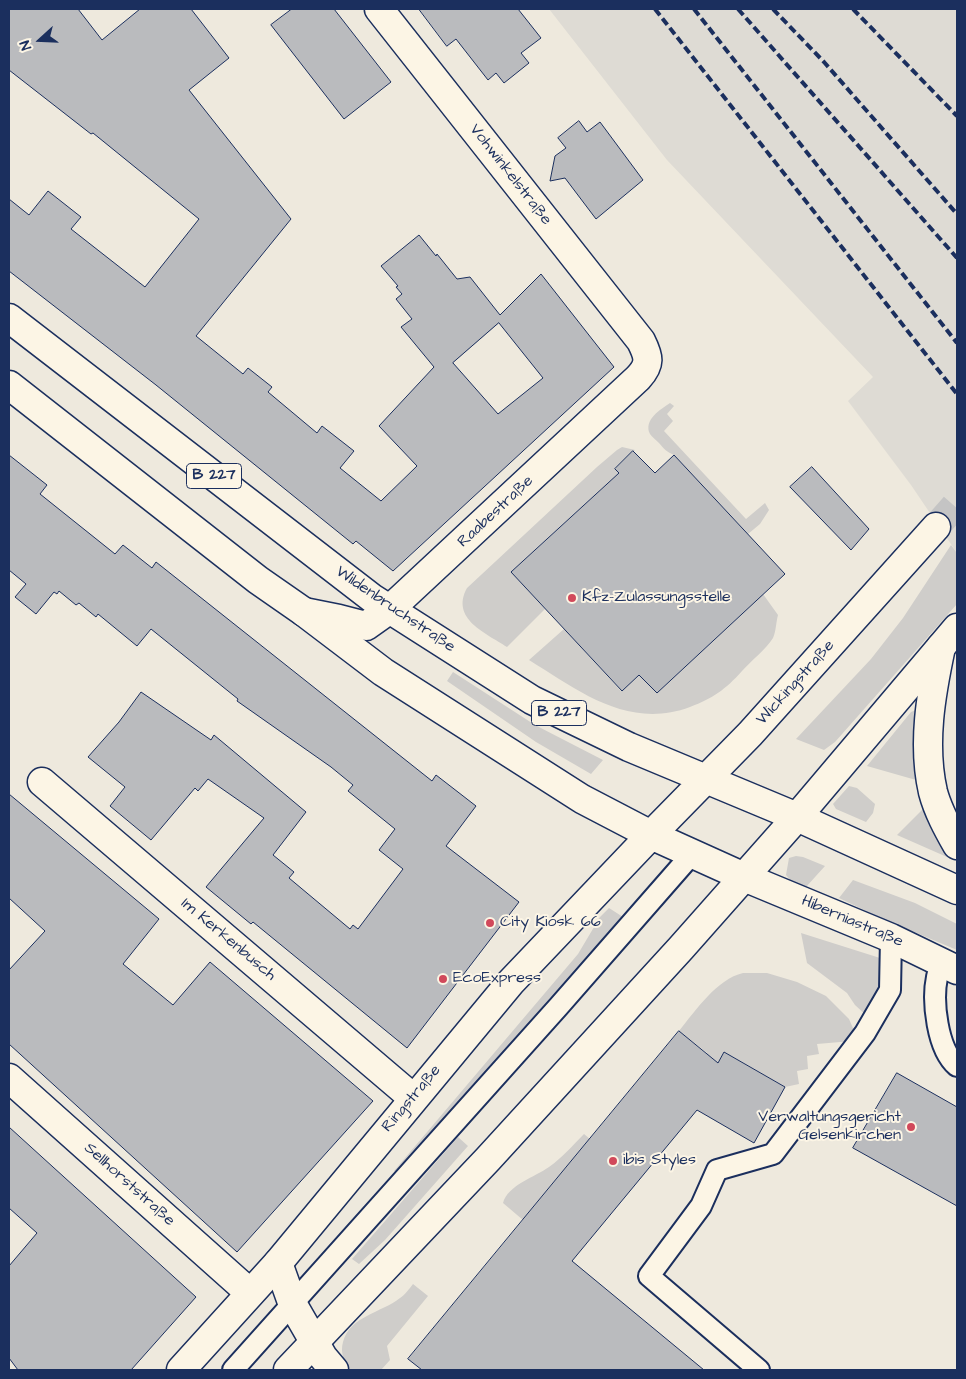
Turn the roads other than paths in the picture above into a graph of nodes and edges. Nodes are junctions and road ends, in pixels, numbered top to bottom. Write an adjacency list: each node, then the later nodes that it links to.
1 (379, 9): 3 (main road, Vohwinkelstraße)
2 (9, 318): 6 (main road, Wildenbruchstraße / B 227)
3 (641, 341): 6 (main road, Raabestraße)
4 (9, 385): 7 (main road)
5 (936, 527): 9 (main road, Wickingstraße)
6 (390, 609): 7 (main road, Raabestraße); 9 (main road, Wildenbruchstraße / B 227)
7 (304, 612): 12 (main road)
8 (949, 637): 11 (main road); 13 (main road)
9 (705, 780): 11 (main road, Wildenbruchstraße / B 227); 12 (main road, Wickingstraße)
10 (42, 782): 21 (main road, Im Kerkenbusch)
11 (797, 817): 15 (main road); 16 (main road)
12 (651, 835): 14 (main road); 21 (main road, Ringstraße)
13 (957, 845)
14 (692, 854): 15 (main road); 24 (lane)
15 (744, 877): 17 (main road, Hiberniastraße); 25 (main road)
16 (957, 890)
17 (891, 938): 18 (main road, Hiberniastraße); 30 (lane)
18 (949, 966): 19 (lane)
19 (957, 1066)
20 (9, 1078): 23 (main road, Sellhorststraße)
21 (413, 1098): 22 (main road, Ringstraße)
22 (278, 1262): 23 (main road, Ringstraße); 24 (main road)
23 (250, 1293): 26 (main road, Ringstraße)
24 (293, 1305): 25 (main road); 27 (lane)
25 (314, 1342): 28 (main road); 29 (main road)
26 (181, 1370)
27 (233, 1370)
28 (288, 1370)
29 (334, 1370)
30 (759, 1370)

